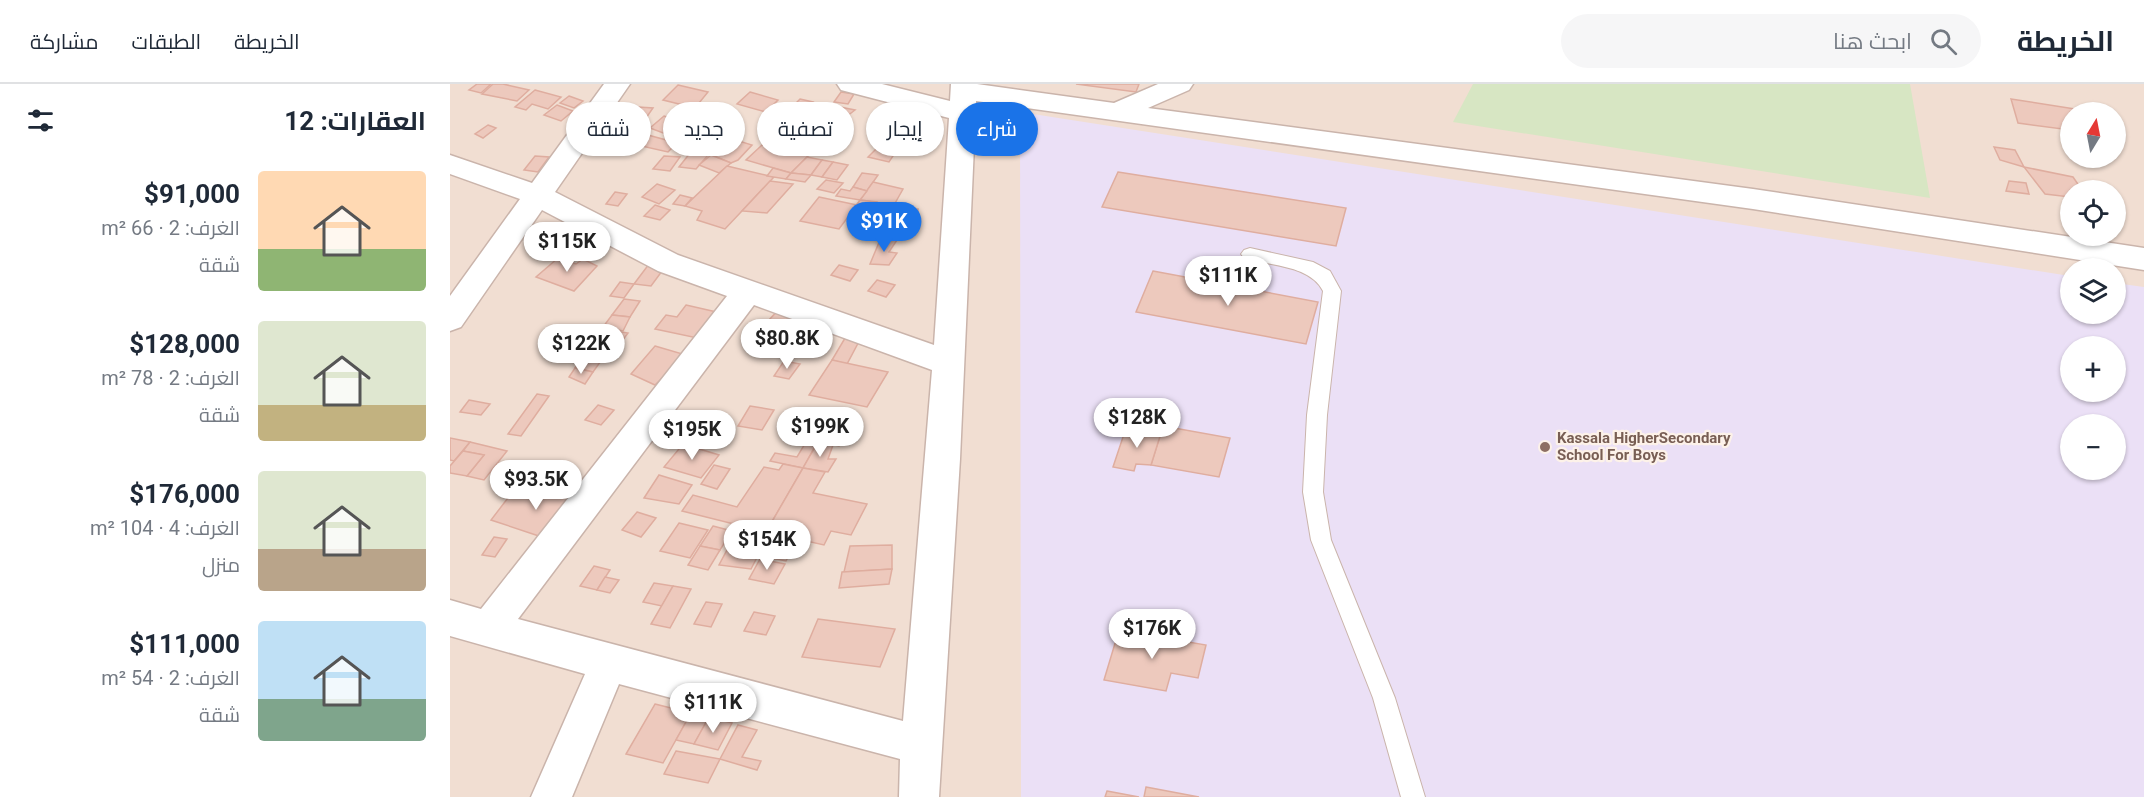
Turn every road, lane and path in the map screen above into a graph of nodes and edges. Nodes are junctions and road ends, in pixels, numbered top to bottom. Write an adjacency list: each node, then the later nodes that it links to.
1 (617, 84): 7 (street)
2 (850, 84): 4 (street)
3 (1180, 84): 5 (street)
4 (963, 96): 5 (street); 12 (street)
5 (1116, 112): 9 (street)
6 (450, 164): 7 (street)
7 (537, 195): 10 (street); 11 (street)
8 (1250, 254): 19 (lane)
9 (2144, 259)
10 (748, 291): 12 (street); 14 (street)
11 (450, 319)
12 (948, 363): 16 (street)
13 (450, 618): 14 (street)
14 (488, 629): 15 (street)
15 (609, 663): 16 (street); 17 (street)
16 (921, 745): 18 (street)
17 (551, 797)
18 (919, 797)
19 (1413, 797)

